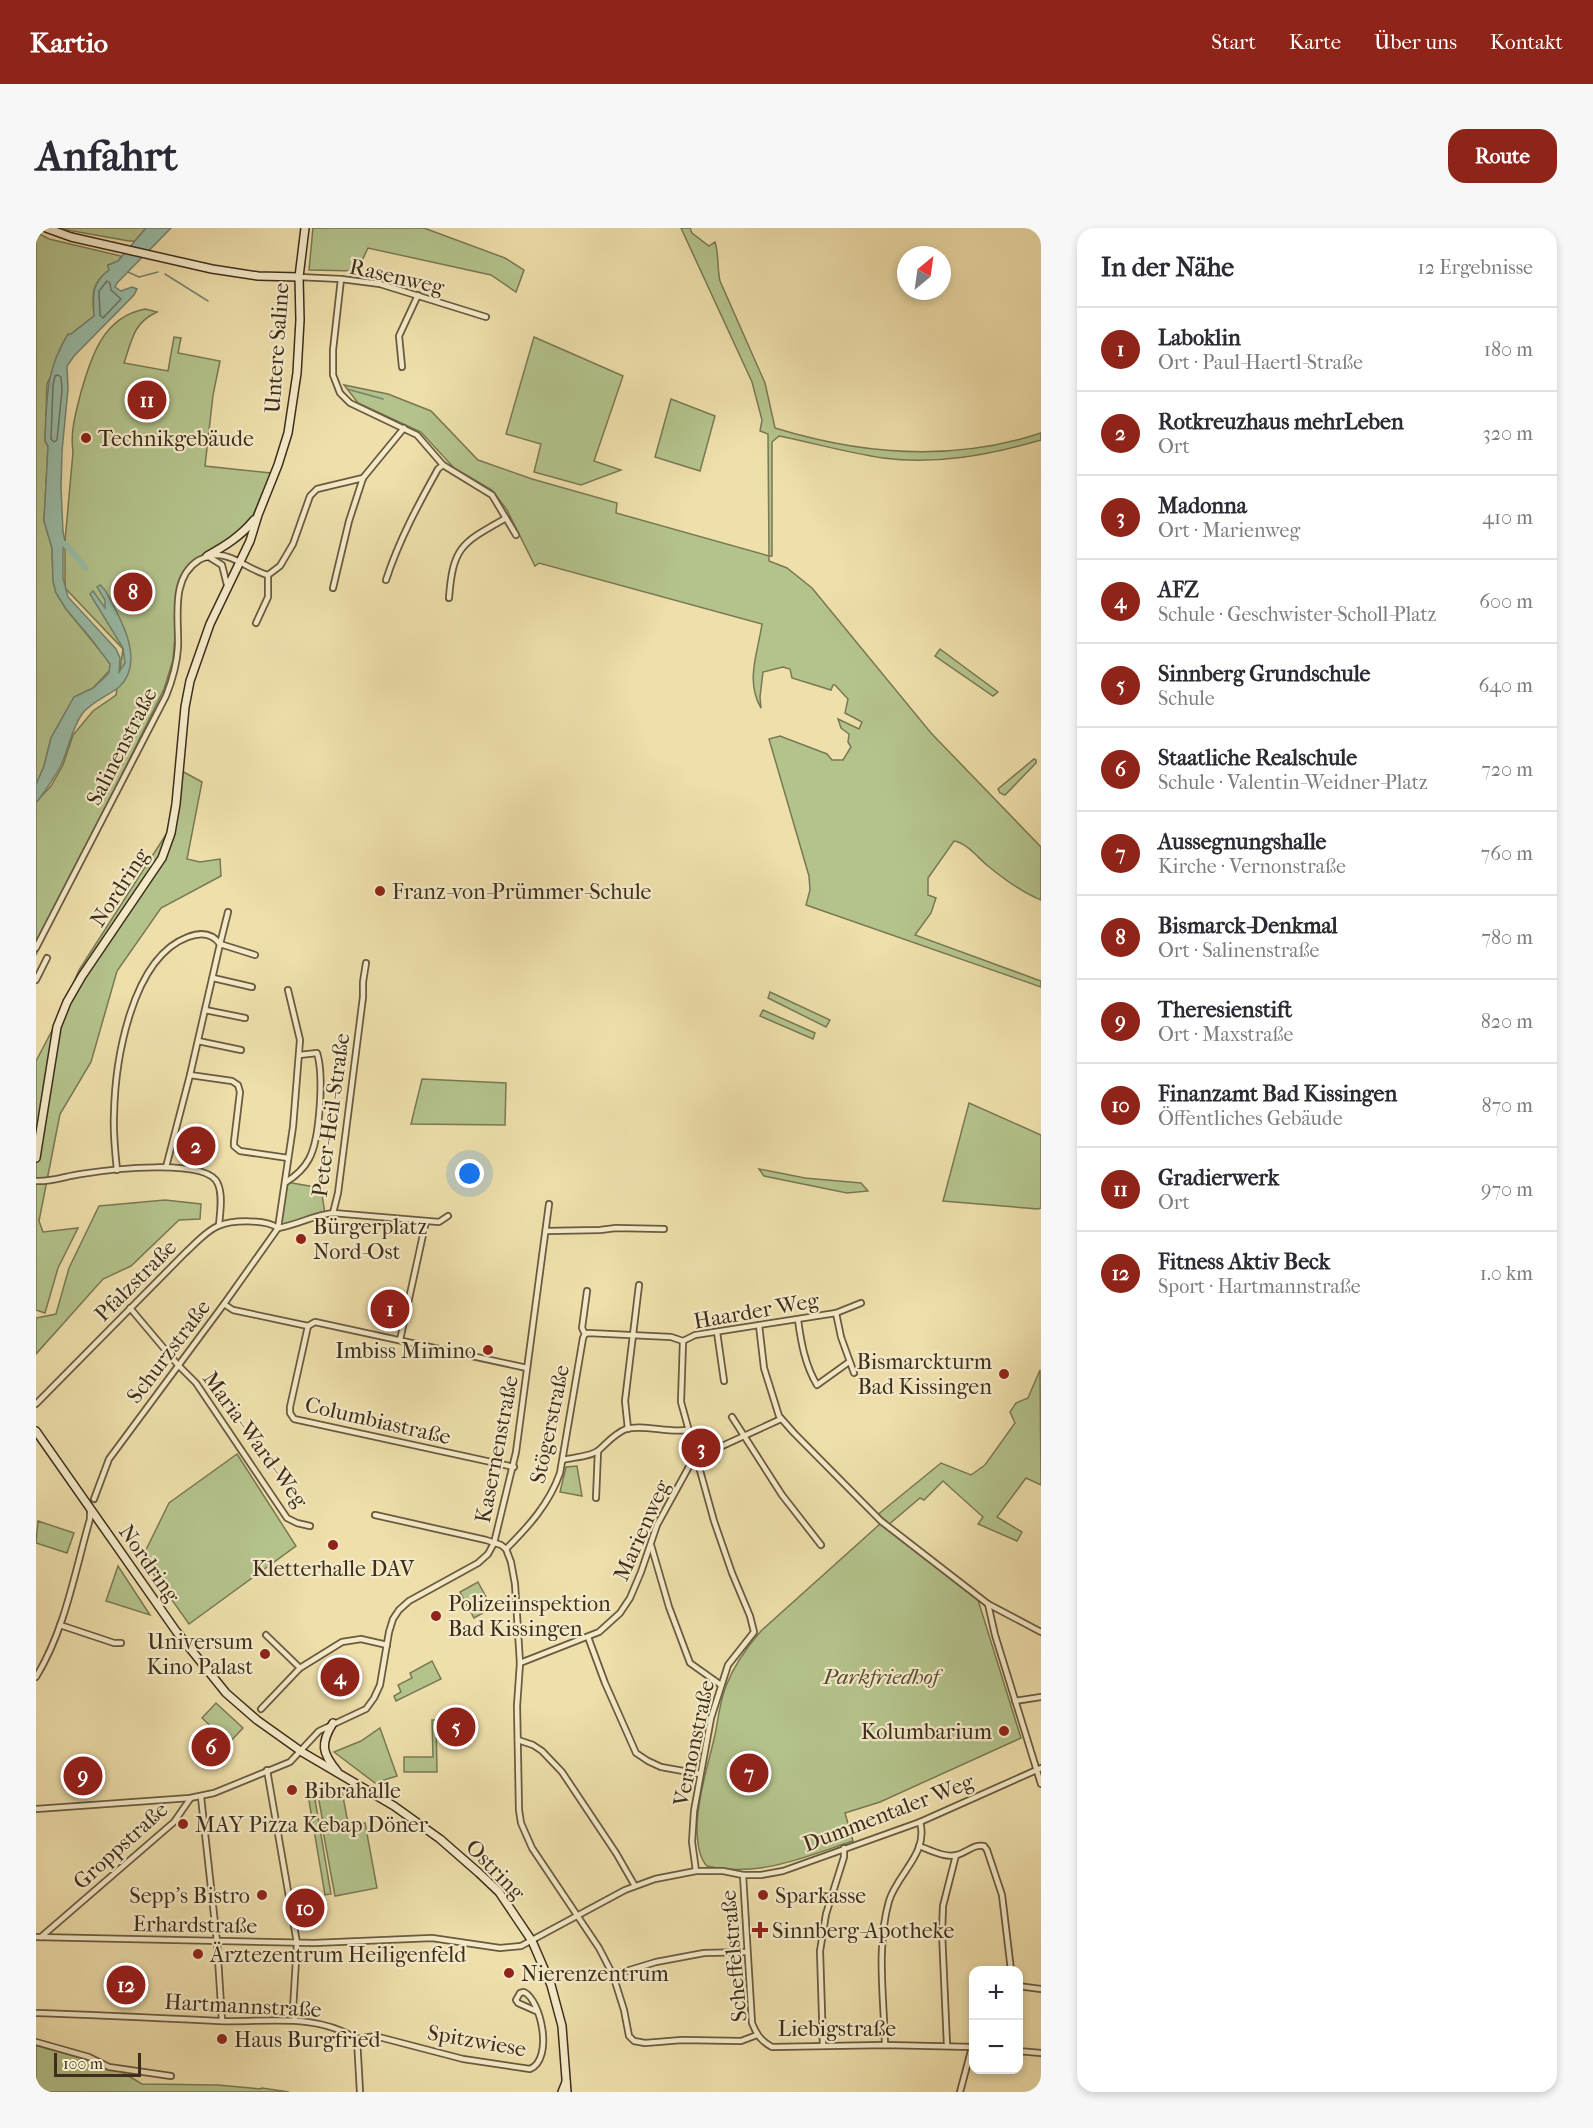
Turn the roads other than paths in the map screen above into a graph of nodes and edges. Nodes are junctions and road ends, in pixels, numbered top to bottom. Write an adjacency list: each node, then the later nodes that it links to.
1 (46, 228): 3 (main road)
2 (302, 230): 3 (main road, Untere Saline)
3 (299, 277): 4 (street, Rasenweg); 11 (main road, Untere Saline)
4 (341, 279): 5 (street, Rasenweg); 8 (street)
5 (418, 295): 6 (street, Rasenweg); 7 (street)
6 (486, 317)
7 (402, 367)
8 (404, 428): 9 (street); 10 (street)
9 (443, 465): 12 (street); 17 (street)
10 (363, 478): 16 (street); 19 (street)
11 (258, 515): 14 (main road); 15 (main road, Untere Saline)
12 (506, 518): 13 (street); 20 (street)
13 (516, 535)
14 (207, 556): 15 (street); 18 (street); 24 (street, Salinenstraße)
15 (239, 562): 16 (street); 18 (main road, Nordring)
16 (268, 575): 21 (street)
17 (386, 580)
18 (228, 587): 38 (main road, Nordring)
19 (333, 588)
20 (449, 598)
21 (256, 623)
22 (228, 912): 23 (street)
23 (220, 944): 25 (street); 28 (street); 41 (street)
24 (36, 948)
25 (255, 955)
26 (47, 958): 29 (street)
27 (366, 963): 45 (street, Peter-Heil-Straße)
28 (213, 978): 30 (street); 32 (street)
29 (36, 980)
30 (252, 987)
31 (288, 990): 36 (street)
32 (205, 1010): 33 (street); 34 (street)
33 (245, 1018)
34 (198, 1041): 35 (street); 37 (street)
35 (241, 1050)
36 (299, 1055): 39 (street); 43 (street)
37 (190, 1075): 39 (street); 40 (street)
38 (36, 1158)
39 (288, 1158): 43 (street)
40 (166, 1167): 41 (street); 48 (street)
41 (117, 1170): 42 (street)
42 (36, 1181)
43 (286, 1182): 49 (street)
44 (549, 1204): 51 (street, Kasernenstraße)
45 (333, 1213): 47 (street); 49 (street, Peter-Heil-Straße)
46 (448, 1216): 47 (street)
47 (426, 1221): 64 (street)
48 (219, 1225): 49 (street, Pfalzstraße); 56 (street, Pfalzstraße)
49 (278, 1228): 55 (street, Schurzstraße)
50 (664, 1230): 51 (street)
51 (546, 1231): 68 (street, Kasernenstraße)
52 (639, 1285): 63 (street)
53 (587, 1291): 62 (street, Stögerstraße)
54 (861, 1303): 57 (street, Haarder Weg)
55 (224, 1304): 60 (street); 67 (street, Schurzstraße)
56 (130, 1308): 67 (street, Maria-Ward-Weg); 71 (street, Pfalzstraße)
57 (836, 1313): 58 (street, Haarder Weg); 66 (street)
58 (798, 1320): 59 (street, Haarder Weg); 66 (street)
59 (759, 1325): 61 (street, Haarder Weg); 73 (street)
60 (308, 1326): 64 (street); 81 (street, Columbiastraße)
61 (717, 1332): 65 (street, Haarder Weg); 70 (street)
62 (585, 1334): 63 (street, Haarder Weg); 80 (street, Stögerstraße)
63 (633, 1336): 65 (street, Haarder Weg); 74 (street)
64 (400, 1340): 68 (street)
65 (683, 1341): 75 (street)
66 (849, 1362): 69 (street)
67 (178, 1365): 83 (street, Schurzstraße); 86 (street, Maria-Ward-Weg)
68 (528, 1368): 81 (street, Kasernenstraße)
69 (854, 1373)
70 (724, 1381)
71 (36, 1404)
72 (732, 1417): 77 (street)
73 (781, 1419): 77 (street); 91 (street)
74 (628, 1429): 75 (street); 78 (street)
75 (687, 1430): 79 (street)
76 (36, 1431): 84 (main road, Nordring)
77 (743, 1437): 79 (street); 89 (street)
78 (598, 1451): 80 (street); 82 (street)
79 (696, 1458): 88 (street, Marienweg); 101 (street, Vernonstraße)
80 (563, 1460): 90 (street, Stögerstraße)
81 (514, 1467): 87 (street, Kasernenstraße)
82 (596, 1498)
83 (94, 1499)
84 (90, 1510): 92 (street); 107 (main road, Nordring)
85 (375, 1515): 87 (street)
86 (310, 1526)
87 (494, 1543): 90 (street); 97 (street, Kasernenstraße)
88 (651, 1545): 95 (street, Marienweg); 101 (street)
89 (821, 1545)
90 (507, 1549): 98 (street)
91 (988, 1604): 93 (street); 103 (street)
92 (60, 1625): 96 (street); 100 (street)
93 (1041, 1632)
94 (266, 1635): 99 (street)
95 (588, 1637): 98 (street); 110 (street)
96 (121, 1643)
97 (387, 1645): 99 (street); 105 (street, Kasernenstraße)
98 (520, 1663): 106 (street)
99 (300, 1668): 104 (street)
100 (36, 1677)
101 (721, 1685): 110 (street, Vernonstraße)
102 (1041, 1697): 103 (street)
103 (1015, 1701): 108 (street)
104 (261, 1709)
105 (333, 1723): 107 (street, Kasernenstraße); 111 (main road)
106 (518, 1740): 122 (street); 123 (street)
107 (302, 1752): 109 (street, Kasernenstraße); 111 (main road, Ostring)
108 (1039, 1768): 112 (street); 116 (street, Dummentaler Weg)
109 (267, 1770): 113 (street, Kasernenstraße); 127 (street)
110 (700, 1774): 120 (street, Vernonstraße)
111 (341, 1775): 125 (main road, Ostring)
112 (1041, 1784)
113 (201, 1797): 114 (street, Kasernenstraße); 126 (street)
114 (190, 1798): 115 (street, Kasernenstraße); 124 (street, Groppstraße)
115 (36, 1809)
116 (920, 1822): 117 (street); 118 (street, Dummentaler Weg)
117 (919, 1846): 119 (street); 140 (street)
118 (844, 1848): 121 (street, Dummentaler Weg); 142 (street)
119 (956, 1855): 129 (street); 141 (street)
120 (696, 1871): 121 (street, Dummentaler Weg); 122 (street, Erhardstraße)
121 (743, 1875): 128 (street, Scheffelstraße)
122 (635, 1886): 123 (street, Erhardstraße)
123 (577, 1915): 125 (street, Erhardstraße); 130 (street)
124 (39, 1937): 126 (street, Erhardstraße)
125 (532, 1941): 127 (street, Erhardstraße); 148 (main road, Ostring)
126 (217, 1942): 127 (street, Erhardstraße); 136 (street)
127 (297, 1943): 135 (street)
128 (747, 1952): 130 (street); 137 (street, Scheffelstraße)
129 (1010, 1966)
130 (613, 1975): 137 (street, Liebigstraße)
131 (1023, 1987): 132 (street)
132 (1041, 1989)
133 (536, 2011): 133 (street, Spitzwiese); 138 (street, Spitzwiese)
134 (36, 2013): 136 (street, Hartmannstraße)
135 (295, 2020): 136 (street, Hartmannstraße); 138 (street, Hartmannstraße)
136 (222, 2021)
137 (757, 2035): 142 (street, Liebigstraße)
138 (357, 2039): 149 (street)
139 (36, 2042): 147 (street)
140 (885, 2045): 141 (street, Liebigstraße); 142 (street, Liebigstraße)
141 (947, 2045): 143 (street, Liebigstraße)
142 (823, 2046)
143 (969, 2047)
144 (1023, 2051): 145 (street)
145 (1041, 2053)
146 (969, 2061): 152 (street)
147 (171, 2076)
148 (566, 2082): 150 (main road, Ostring); 151 (main road, Ostring)
149 (360, 2092)
150 (562, 2092)
151 (567, 2092)
152 (960, 2092)

